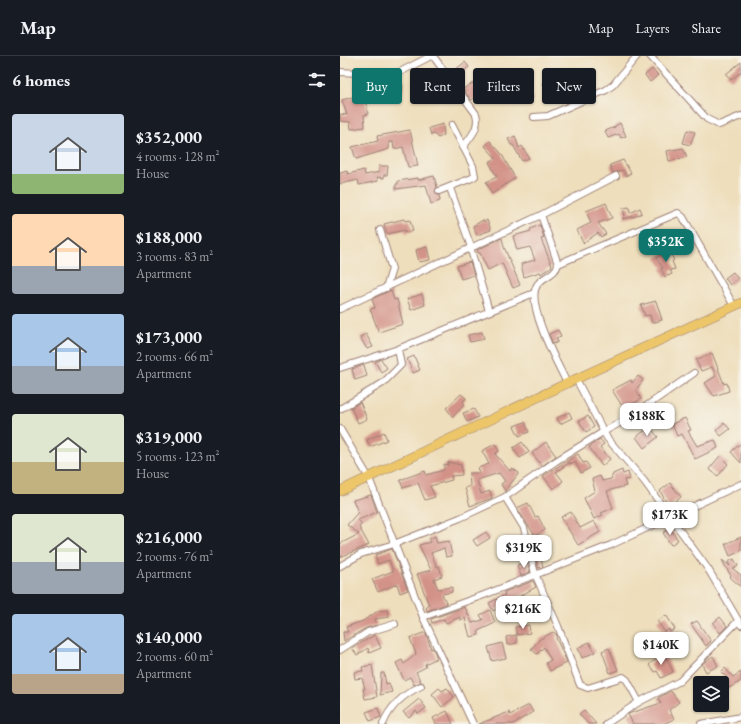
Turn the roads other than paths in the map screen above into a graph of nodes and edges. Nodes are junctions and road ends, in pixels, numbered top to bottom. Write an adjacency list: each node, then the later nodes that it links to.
1 (432, 56): 4 (street); 8 (street)
2 (637, 56): 6 (street)
3 (650, 56): 5 (street)
4 (340, 72)
5 (741, 116)
6 (534, 117)
7 (452, 125): 8 (street)
8 (463, 147): 10 (street)
9 (616, 176): 12 (street)
10 (450, 188): 11 (street); 14 (street)
11 (439, 191)
12 (541, 215): 14 (street); 15 (street)
13 (380, 230): 16 (street)
14 (470, 247): 16 (street); 20 (street)
15 (558, 264): 17 (street); 18 (street)
16 (386, 288): 19 (street)
17 (534, 293): 20 (street); 24 (street)
18 (738, 304): 24 (main road)
19 (340, 309)
20 (489, 311): 21 (street)
21 (398, 349): 22 (street); 25 (street)
22 (340, 368)
23 (694, 373): 27 (street)
24 (572, 381): 27 (street); 28 (main road)
25 (340, 409)
26 (340, 429): 28 (street)
27 (602, 432): 31 (street); 32 (street)
28 (369, 478): 30 (main road); 33 (street)
29 (741, 484): 32 (street)
30 (340, 491)
31 (505, 497): 33 (street); 35 (street)
32 (670, 518): 35 (street); 37 (street)
33 (394, 544): 34 (street); 36 (street)
34 (340, 566)
35 (535, 574): 36 (street); 41 (street)
36 (423, 617): 44 (street)
37 (740, 623): 41 (street)
38 (395, 624): 39 (street)
39 (340, 650)
40 (421, 686): 43 (street)
41 (639, 702): 45 (street)
42 (741, 717): 46 (street)
43 (383, 724)
44 (473, 724)
45 (606, 724)
46 (702, 724)

